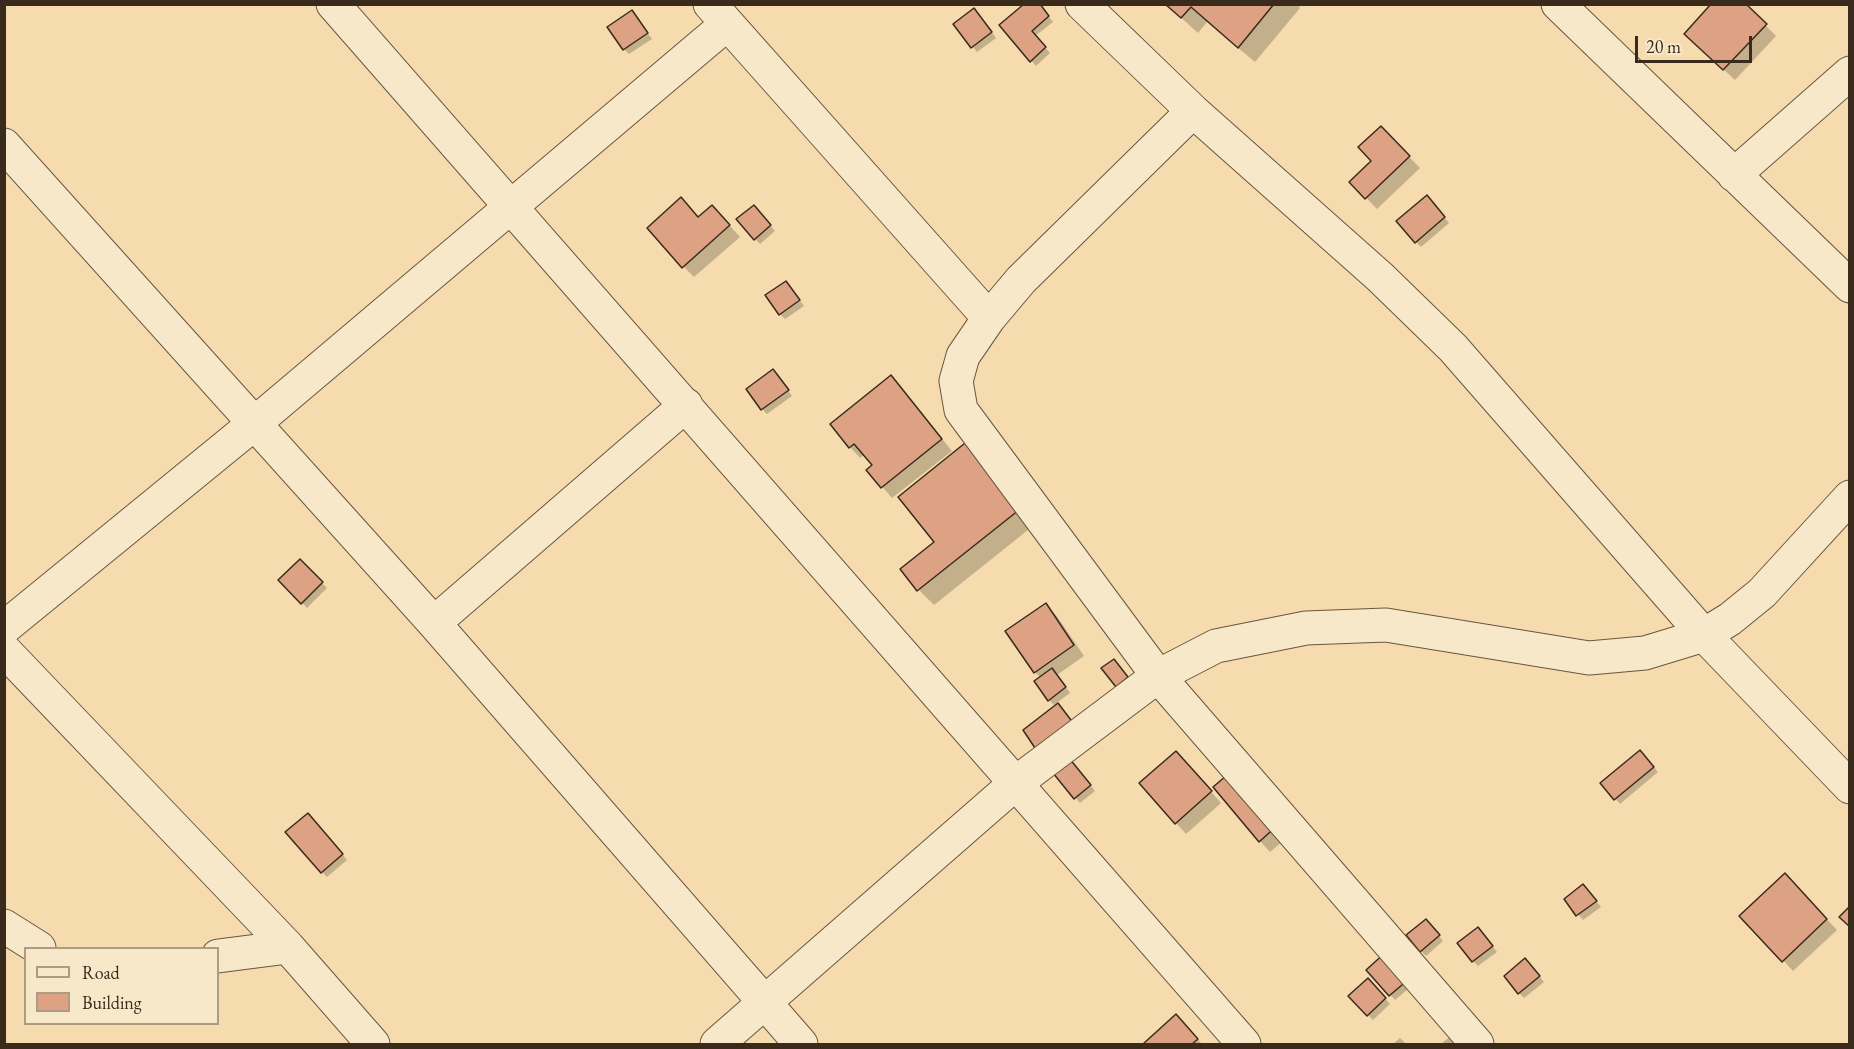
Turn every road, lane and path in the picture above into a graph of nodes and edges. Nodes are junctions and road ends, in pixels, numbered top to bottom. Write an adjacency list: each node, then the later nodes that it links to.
1 (333, 4): 9 (street)
2 (1082, 4): 6 (street)
3 (1558, 4): 8 (street)
4 (719, 14): 9 (street); 11 (street)
5 (1850, 73): 8 (street)
6 (1193, 111): 11 (street); 17 (street)
7 (4, 145): 13 (street)
8 (1734, 176): 10 (street)
9 (511, 207): 12 (street); 13 (street)
10 (1850, 286)
11 (988, 318): 19 (street)
12 (686, 405): 15 (street); 20 (street)
13 (255, 423): 15 (street); 16 (street)
14 (1850, 497): 17 (street)
15 (434, 623): 26 (street)
16 (4, 628)
17 (1704, 635): 19 (street); 21 (street)
18 (4, 650): 24 (street)
19 (1158, 676): 20 (street); 31 (street)
20 (1017, 782): 26 (street); 30 (street)
21 (1850, 787)
22 (4, 926): 23 (street)
23 (37, 947)
24 (288, 947): 25 (street); 27 (street)
25 (219, 956)
26 (764, 1004): 28 (street); 29 (street)
27 (373, 1044)
28 (717, 1044)
29 (801, 1044)
30 (1244, 1044)
31 (1477, 1044)

